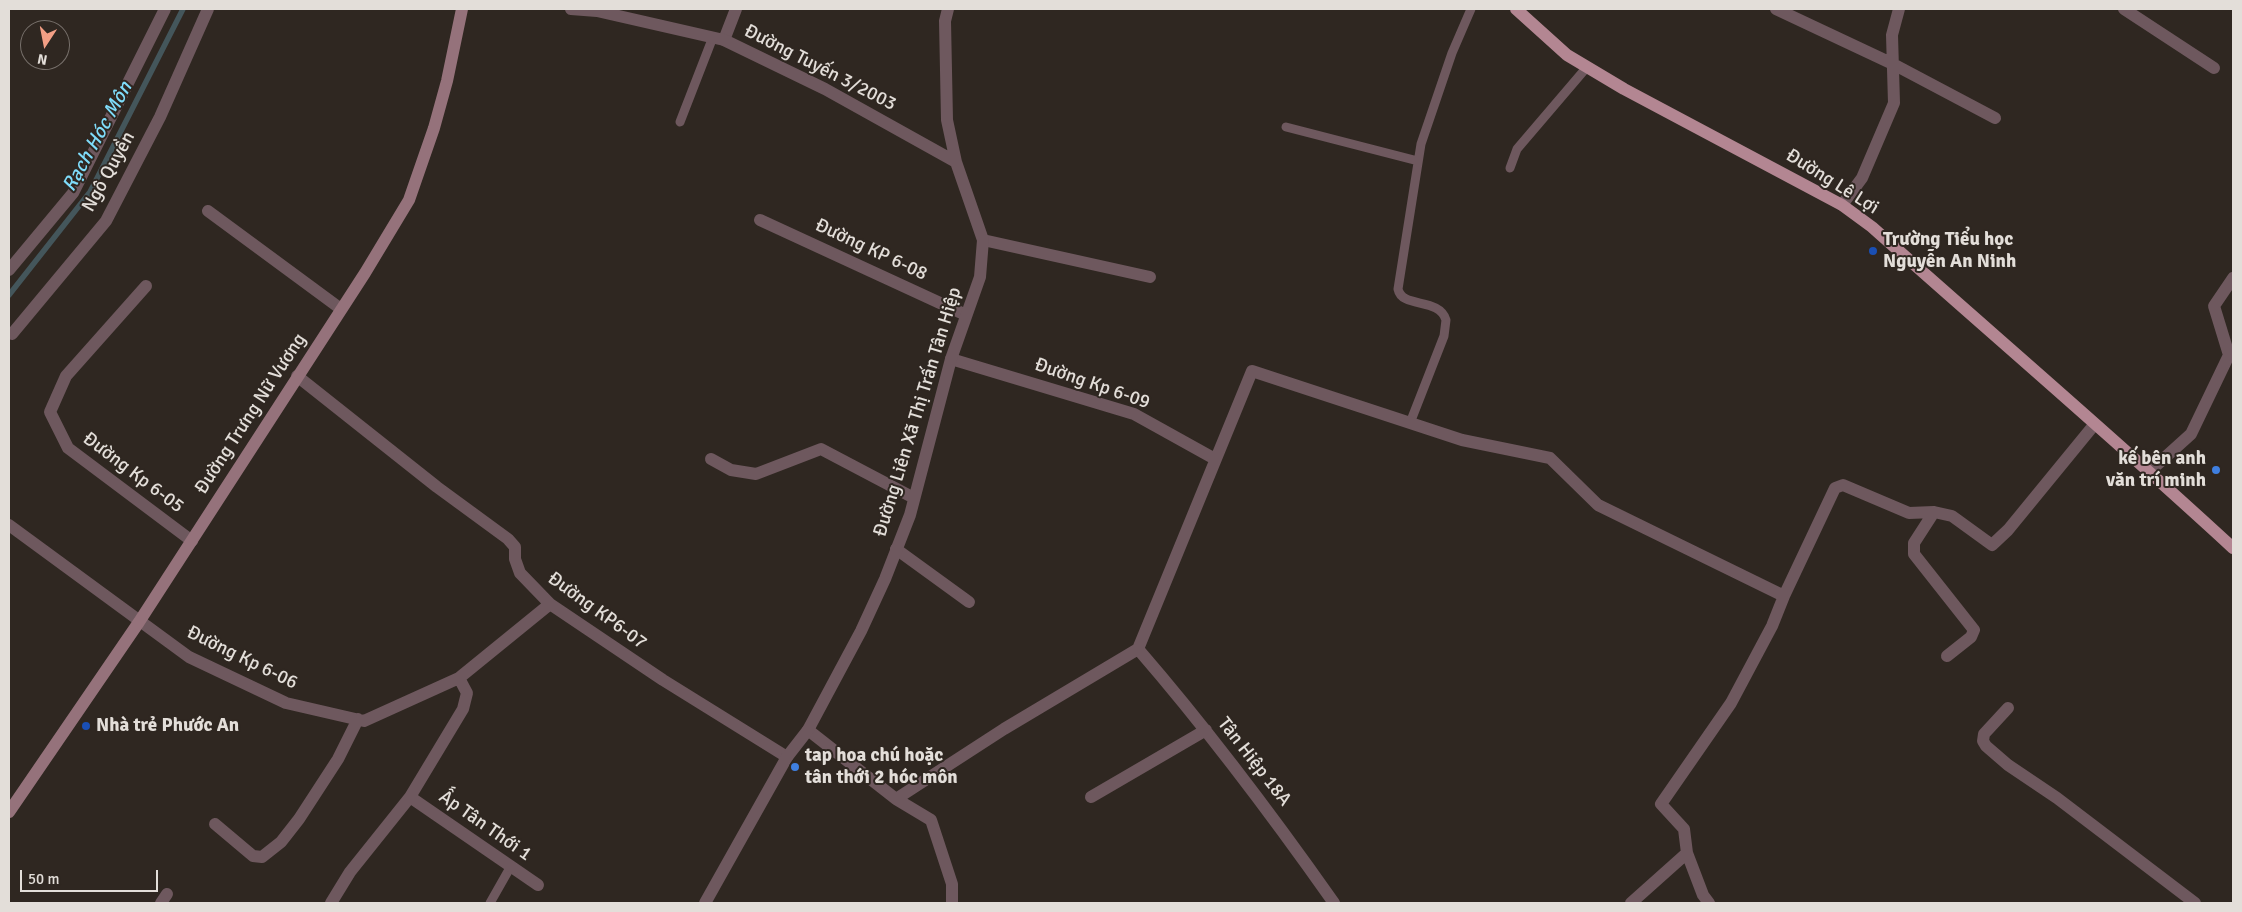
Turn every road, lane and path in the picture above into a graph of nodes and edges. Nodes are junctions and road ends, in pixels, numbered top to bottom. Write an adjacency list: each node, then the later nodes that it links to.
1 (165, 9): 26 (street, Ngô Quyền)
2 (208, 9): 32 (street, Ngô Quyền)
3 (462, 9): 30 (main road, Đường Trưng Nữ Vương)
4 (571, 9): 12 (street, Đường Tuyến 3/2003)
5 (736, 9): 12 (street)
6 (948, 9): 20 (street, Đường Liên Xã Thị Trấn Tân Hiệp)
7 (1471, 9): 19 (lane)
8 (1516, 9): 14 (main road, Đường Lê Lợi)
9 (1776, 9): 13 (street)
10 (1899, 9): 13 (street)
11 (2124, 9): 15 (street)
12 (719, 39): 17 (lane); 20 (street, Đường Tuyến 3/2003)
13 (1893, 64): 16 (street); 22 (street)
14 (1587, 67): 21 (lane); 22 (main road, Đường Lê Lợi)
15 (2214, 68)
16 (1995, 118)
17 (680, 122)
18 (1286, 127): 19 (lane)
19 (1418, 161): 36 (lane)
20 (956, 162): 25 (street, Đường Liên Xã Thị Trấn Tân Hiệp)
21 (1510, 168)
22 (1842, 205): 37 (main road, Đường Lê Lợi)
23 (208, 211): 30 (street)
24 (760, 220): 31 (street, Đường KP 6-08)
25 (983, 240): 27 (street); 31 (street, Đường Liên Xã Thị Trấn Tân Hiệp)
26 (9, 270)
27 (1150, 277)
28 (2233, 278): 33 (street)
29 (146, 286): 44 (street, Đường Kp 6-05)
30 (341, 309): 35 (main road, Đường Trưng Nữ Vương)
31 (966, 315): 34 (street, Đường Liên Xã Thị Trấn Tân Hiệp)
32 (12, 334)
33 (2231, 356): 40 (street)
34 (951, 359): 39 (street, Đường Kp 6-09); 41 (street, Đường Liên Xã Thị Trấn Tân Hiệp)
35 (297, 376): 44 (main road, Đường Trưng Nữ Vương); 49 (street, Đường KP6-07)
36 (1410, 423): 39 (street); 47 (street)
37 (2094, 425): 40 (main road, Đường Lê Lợi); 42 (street)
38 (711, 459): 41 (street)
39 (1215, 459): 51 (street)
40 (2150, 471): 45 (main road, Đường Lê Lợi)
41 (914, 498): 46 (street, Đường Liên Xã Thị Trấn Tân Hiệp)
42 (1934, 512): 47 (street); 52 (street)
43 (9, 525): 50 (street, Đường Kp 6-06)
44 (192, 541): 50 (main road, Đường Trưng Nữ Vương)
45 (2233, 548)
46 (896, 549): 48 (street); 56 (street, Đường Liên Xã Thị Trấn Tân Hiệp)
47 (1784, 596): 64 (street)
48 (969, 602)
49 (550, 604): 53 (street, Đường Kp 6-06); 58 (street, Đường KP6-07)
50 (140, 622): 55 (street, Đường Kp 6-06); 62 (main road, Đường Trưng Nữ Vương)
51 (1138, 649): 57 (street, Tân Hiệp 18A); 61 (street)
52 (1947, 656)
53 (459, 678): 55 (street, Đường Kp 6-06); 59 (street, Ấp Tân Thới 1)
54 (2008, 708): 74 (street)
55 (358, 720): 63 (street)
56 (808, 730): 58 (street, Đường Liên Xã Thị Trấn Tân Hiệp); 61 (street)
57 (1206, 730): 60 (street); 71 (street, Tân Hiệp 18A)
58 (787, 757): 69 (street, Đường Liên Xã Thị Trấn Tân Hiệp)
59 (410, 797): 65 (street, Ấp Tân Thới 1); 67 (street, Ấp Tân Thới 1)
60 (1091, 797)
61 (896, 799): 70 (street)
62 (9, 812)
63 (215, 824)
64 (1687, 853): 72 (street); 73 (street)
65 (511, 866): 66 (street, Ấp Tân Thới 1); 68 (lane)
66 (538, 886)
67 (332, 903)
68 (490, 903)
69 (705, 903)
70 (952, 903)
71 (1334, 903)
72 (1631, 903)
73 (1709, 903)
74 (2195, 903)

